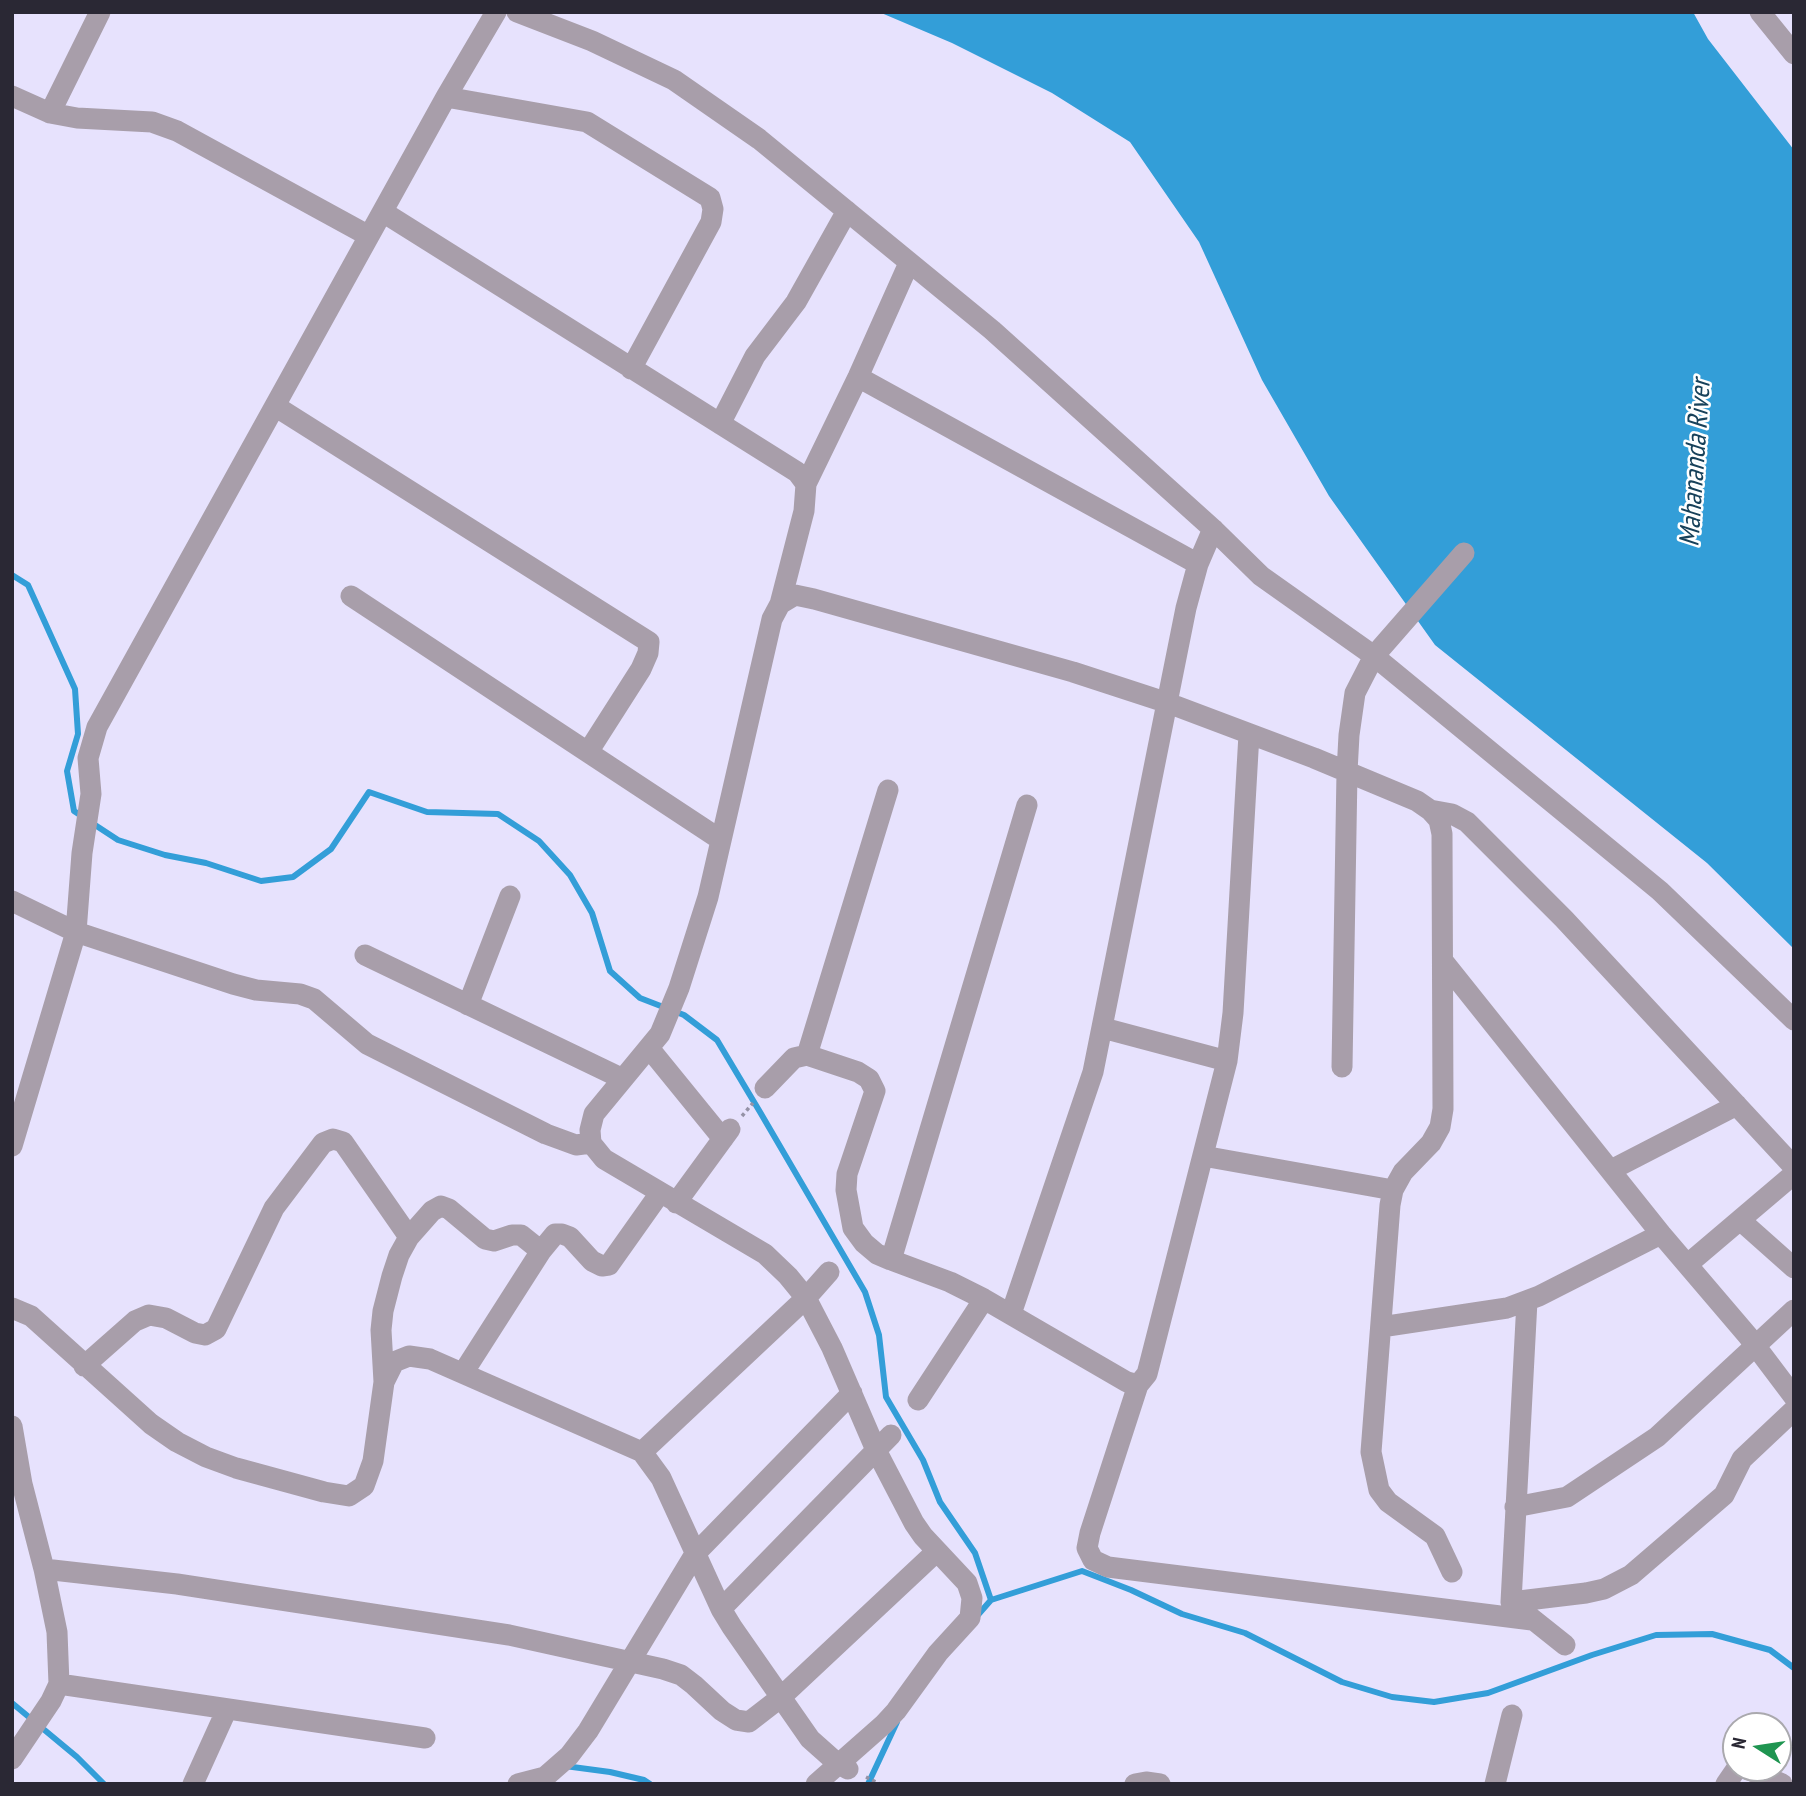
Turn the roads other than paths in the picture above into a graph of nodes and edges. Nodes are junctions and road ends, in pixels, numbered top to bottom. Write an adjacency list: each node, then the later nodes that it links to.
1 (100, 12): 8 (street)
2 (496, 12): 7 (street)
3 (517, 12): 9 (street)
4 (1760, 12): 5 (street)
5 (1794, 54)
6 (12, 96): 8 (street)
7 (446, 97): 10 (street); 13 (street)
8 (50, 113): 11 (street)
9 (847, 211): 12 (street); 16 (street)
10 (383, 212): 11 (street); 13 (street)
11 (369, 236): 15 (street)
12 (909, 263): 14 (street); 18 (street)
13 (631, 369): 16 (street)
14 (858, 377): 17 (street); 20 (street)
15 (275, 406): 26 (street); 34 (street)
16 (720, 424): 17 (street)
17 (806, 484): 22 (street)
18 (1213, 530): 20 (street); 23 (street)
19 (1464, 553): 23 (street)
20 (1198, 564): 24 (street)
21 (351, 596): 26 (street)
22 (780, 604): 24 (street); 31 (street)
23 (1374, 656): 27 (street); 38 (street)
24 (1168, 703): 25 (street); 39 (street)
25 (1249, 734): 27 (street); 42 (street)
26 (588, 751): 31 (street)
27 (1347, 772): 30 (street); 43 (street)
28 (888, 790): 41 (street)
29 (1027, 805): 60 (street)
30 (1430, 810): 36 (street); 46 (street)
31 (721, 839): 40 (street)
32 (510, 896): 37 (street)
33 (12, 901): 34 (street)
34 (76, 932): 47 (street); 48 (street)
35 (365, 956): 37 (street)
36 (1443, 961): 52 (street); 54 (street)
37 (468, 1005): 44 (street)
38 (1794, 1020)
39 (1103, 1028): 42 (street); 69 (street)
40 (655, 1041): 44 (street); 55 (street)
41 (807, 1055): 45 (street); 60 (street)
42 (1227, 1061): 50 (street)
43 (1342, 1067)
44 (623, 1079): 48 (street)
45 (765, 1088)
46 (1737, 1105): 51 (street); 52 (street)
47 (18, 1107): 49 (street)
48 (591, 1143): 55 (street)
49 (12, 1146)
50 (1203, 1156): 54 (street); 75 (street)
51 (1794, 1167)
52 (1611, 1170): 57 (street)
53 (1794, 1174): 56 (street)
54 (1393, 1190): 70 (street)
55 (668, 1198): 59 (street); 64 (street)
56 (1741, 1220): 61 (street); 62 (street)
57 (1661, 1234): 61 (street); 66 (street)
58 (410, 1237): 59 (street); 72 (street); 74 (street)
59 (541, 1251): 73 (street)
60 (891, 1261): 65 (street)
61 (1688, 1264): 71 (street)
62 (1794, 1268)
63 (829, 1272): 64 (street)
64 (806, 1298): 76 (street); 82 (street)
65 (984, 1299): 69 (street); 78 (street)
66 (1527, 1301): 70 (street); 83 (street)
67 (12, 1308): 72 (street)
68 (1794, 1310): 71 (street)
69 (1011, 1314): 75 (street)
70 (1381, 1327): 87 (street)
71 (1755, 1346): 77 (street); 83 (street)
72 (84, 1366): 74 (street)
73 (463, 1373): 74 (street); 82 (street)
74 (384, 1382)
75 (1138, 1385): 90 (street)
76 (852, 1393): 81 (street); 85 (street)
77 (1794, 1397)
78 (918, 1400)
79 (1794, 1410): 88 (street)
80 (12, 1426): 86 (street)
81 (884, 1442): 84 (street); 89 (street)
82 (642, 1452): 85 (street)
83 (1515, 1507): 88 (street)
84 (937, 1551): 94 (street); 99 (street)
85 (695, 1554): 89 (street); 92 (street)
86 (44, 1569): 92 (street); 93 (street)
87 (1452, 1572)
88 (1511, 1602): 90 (street)
89 (721, 1609): 94 (street)
90 (1532, 1620): 91 (street)
91 (1565, 1645)
92 (630, 1661): 94 (street); 101 (street)
93 (55, 1693): 95 (street); 98 (street)
94 (779, 1698): 99 (street)
95 (226, 1709): 97 (street); 100 (street)
96 (1512, 1715): 105 (street)
97 (425, 1738)
98 (15, 1755)
99 (843, 1766): 102 (street)
100 (193, 1784)
101 (518, 1784)
102 (816, 1784)
103 (1135, 1784): 104 (street)
104 (1160, 1784)
105 (1495, 1784)

